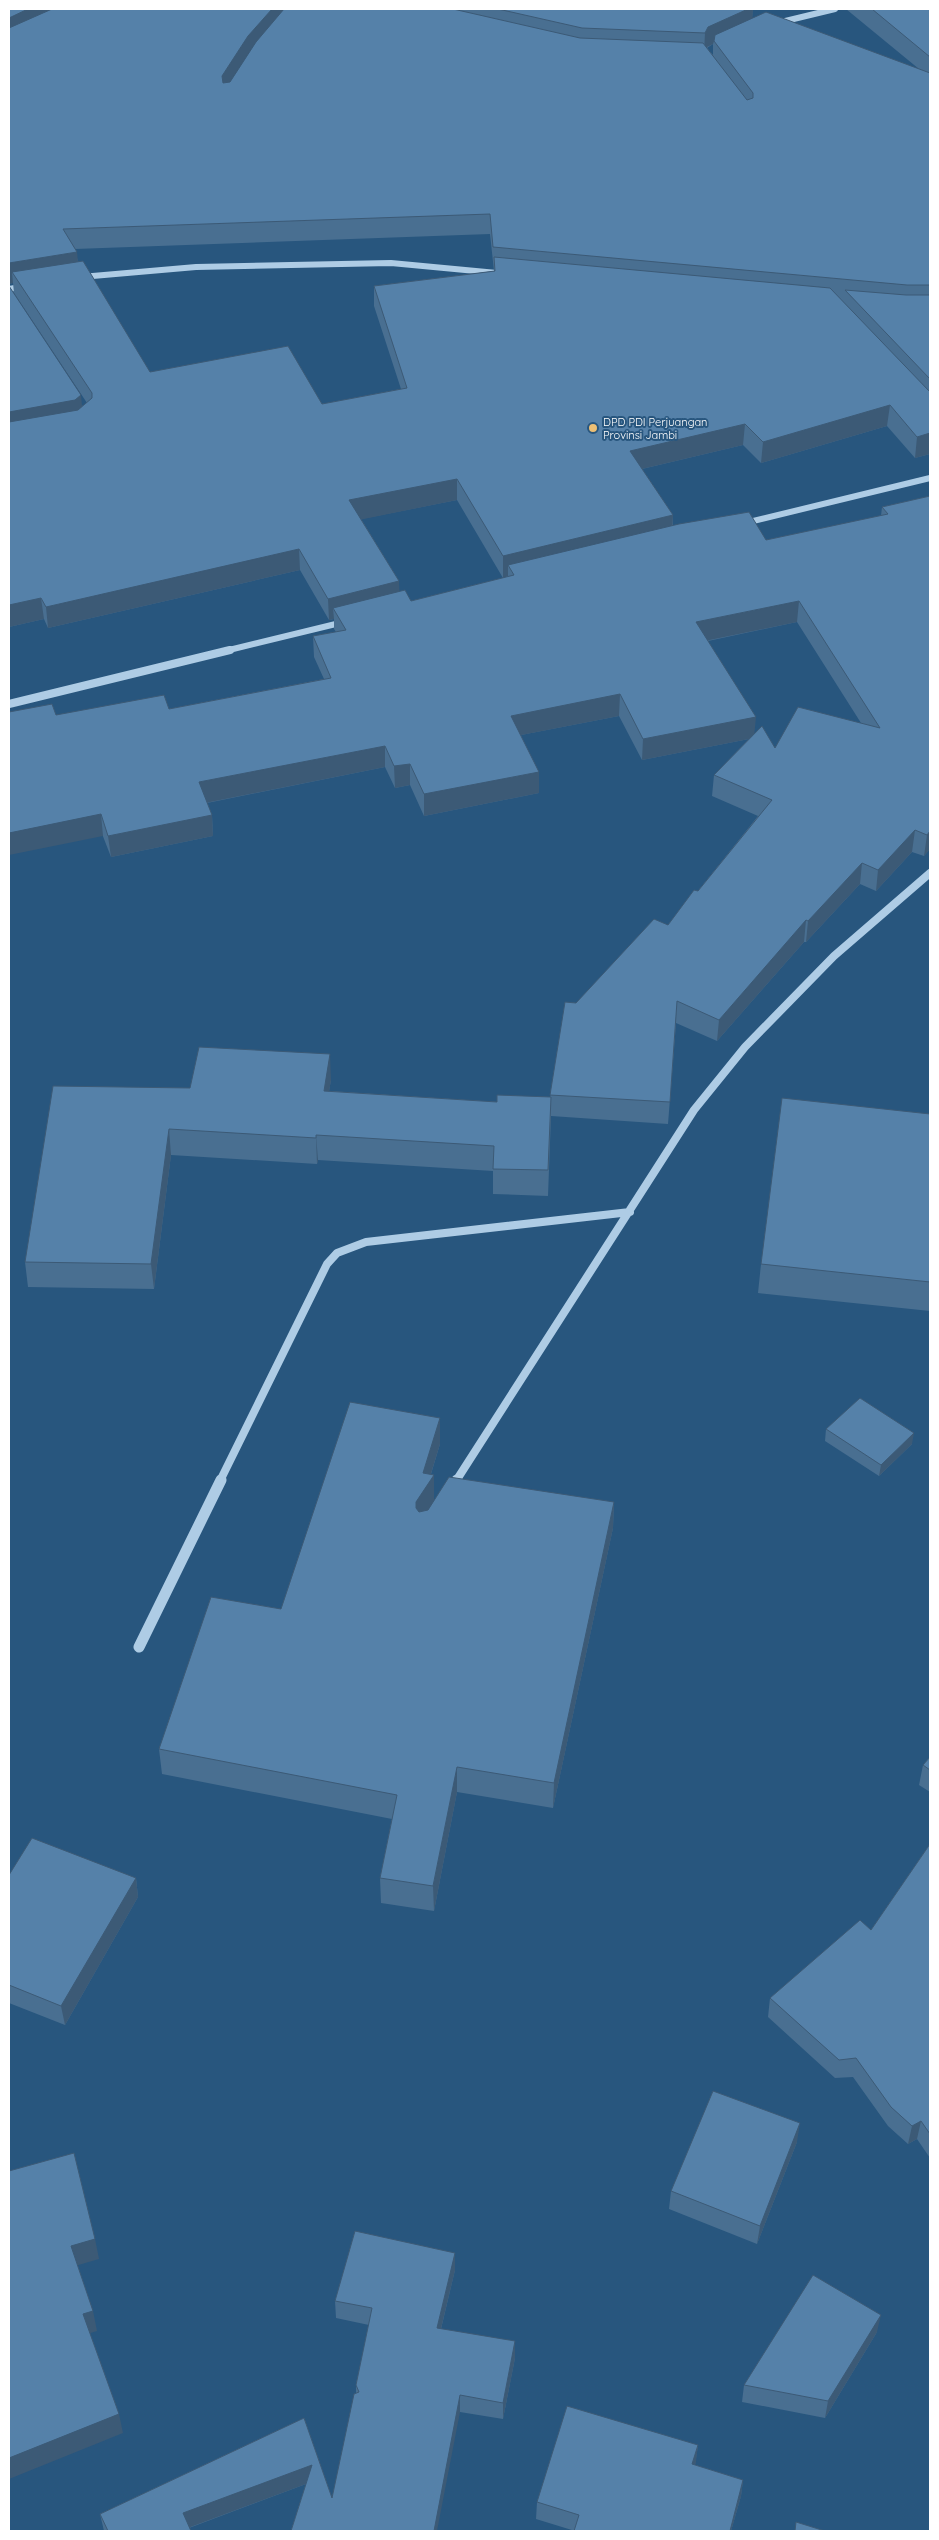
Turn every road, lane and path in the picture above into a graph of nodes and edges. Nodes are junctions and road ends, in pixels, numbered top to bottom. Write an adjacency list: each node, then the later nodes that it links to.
1 (835, 9): 2 (street)
2 (771, 24)
3 (508, 274): 4 (street)
4 (71, 278)
5 (35, 284): 6 (street)
6 (9, 289)
7 (930, 478): 8 (street)
8 (736, 525)
9 (348, 620): 10 (street)
10 (9, 704)
11 (930, 873): 12 (street)
12 (630, 1212): 13 (street); 14 (street)
13 (445, 1499)
14 (139, 1646)

